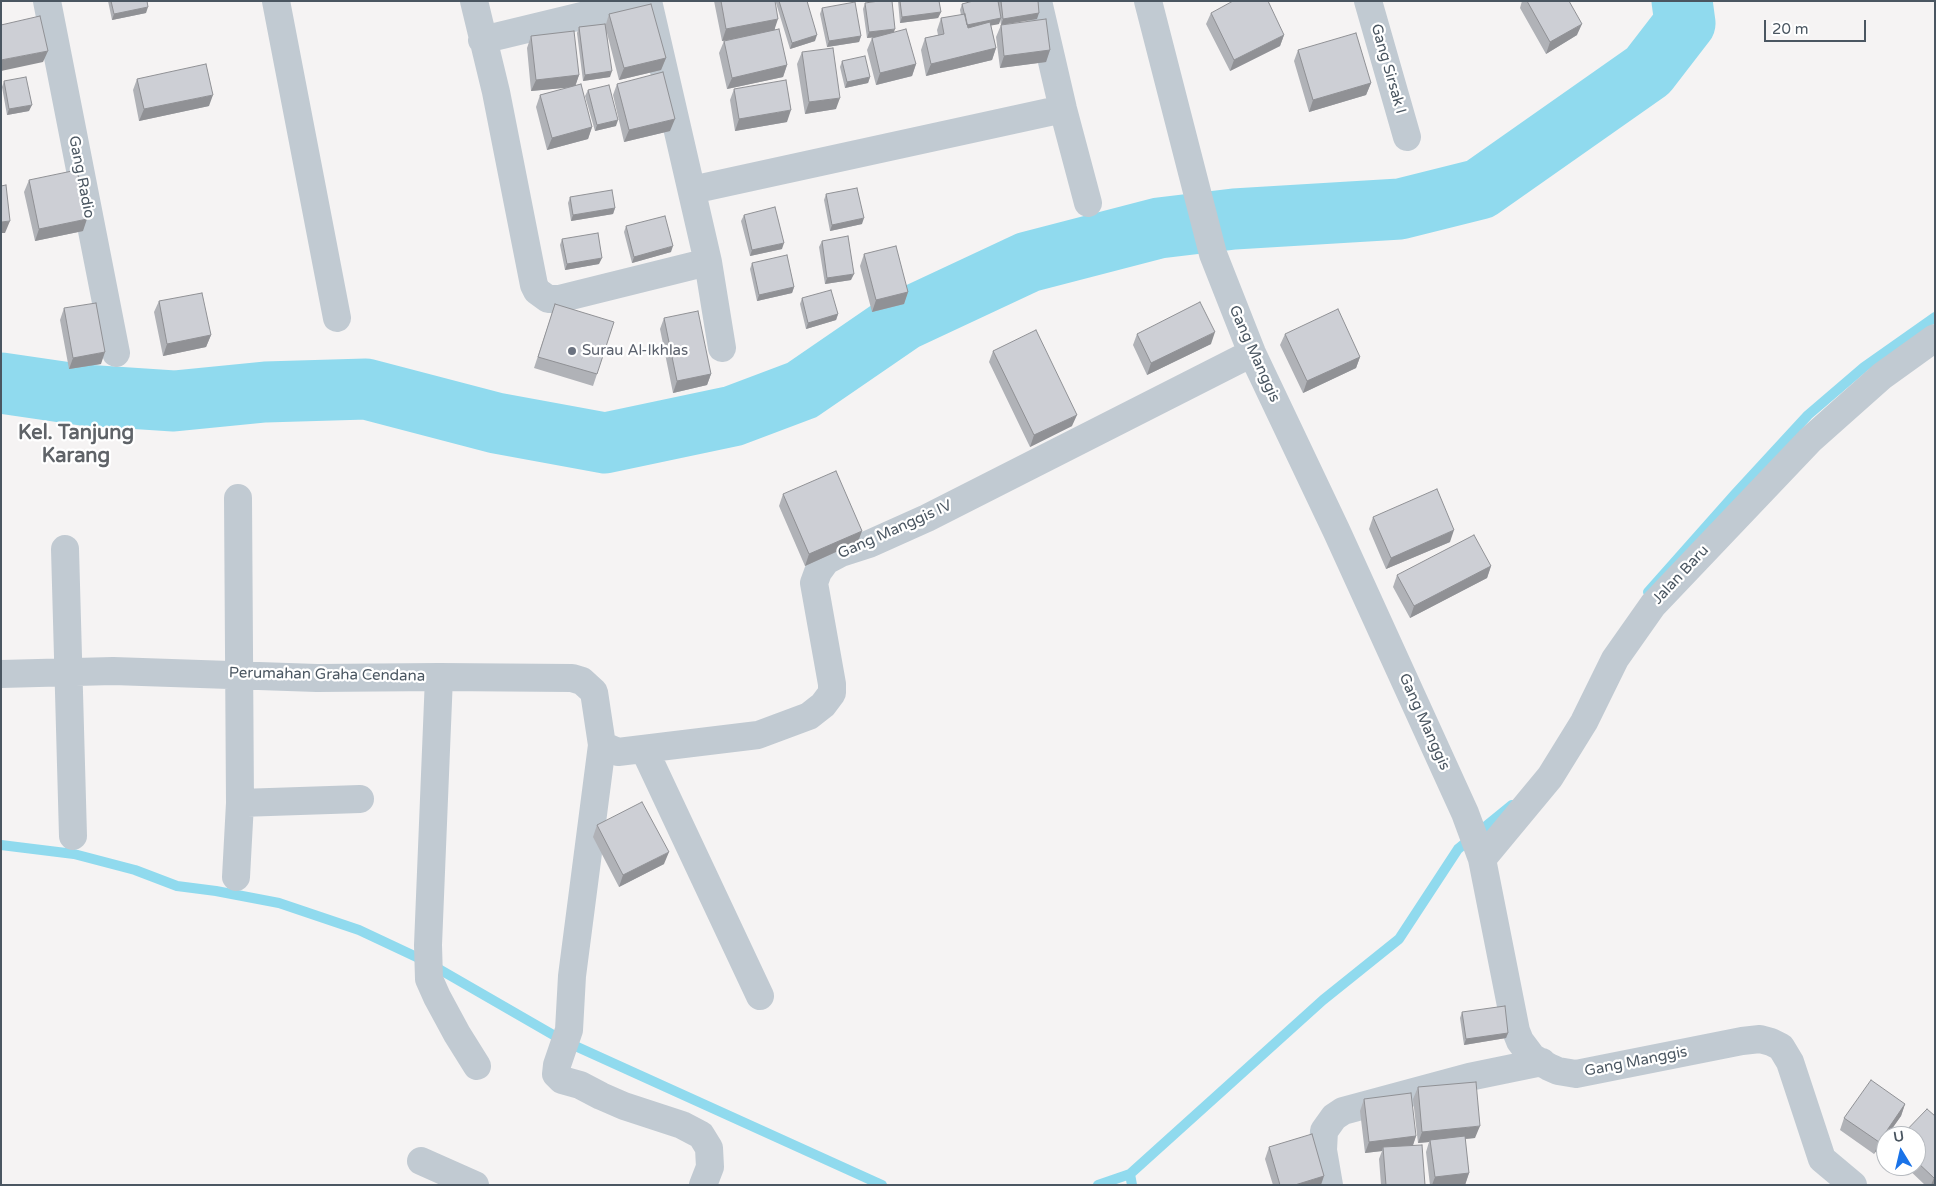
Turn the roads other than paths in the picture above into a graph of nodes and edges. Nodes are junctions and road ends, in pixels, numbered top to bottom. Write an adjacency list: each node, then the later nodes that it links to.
1 (47, 1): 18 (street, Gang Radio)
2 (276, 1): 15 (street)
3 (474, 1): 9 (street)
4 (644, 1): 9 (street)
5 (648, 1): 12 (street)
6 (1038, 1): 10 (street)
7 (1148, 1): 19 (street, Gang Manggis)
8 (1368, 1): 11 (street, Gang Sirsak I)
9 (482, 40): 14 (street)
10 (1063, 109): 12 (street); 13 (street)
11 (1407, 138)
12 (692, 190): 14 (street)
13 (1088, 203)
14 (708, 262): 17 (street)
15 (337, 318)
16 (1935, 338): 31 (street, Jalan Baru)
17 (722, 348)
18 (116, 353)
19 (1252, 353): 27 (street, Gang Manggis IV); 31 (street, Gang Manggis)
20 (238, 498): 24 (street)
21 (65, 549): 22 (street)
22 (67, 672): 23 (street, Perumahan Graha Cendana); 24 (street, Perumahan Graha Cendana); 30 (street)
23 (1, 674)
24 (239, 675): 25 (street, Perumahan Graha Cendana); 29 (street)
25 (439, 677): 26 (street, Perumahan Graha Cendana); 35 (street)
26 (602, 745): 27 (street, Gang Manggis IV); 38 (street, Perumahan Graha Cendana)
27 (644, 749): 33 (street)
28 (360, 799): 29 (street)
29 (240, 803): 32 (street)
30 (73, 836)
31 (1479, 850): 34 (street, Gang Manggis)
32 (236, 877)
33 (760, 996)
34 (1542, 1062): 39 (street); 40 (street, Gang Manggis)
35 (477, 1066)
36 (421, 1161): 37 (street)
37 (475, 1185)
38 (703, 1185)
39 (1328, 1185)
40 (1853, 1185)

